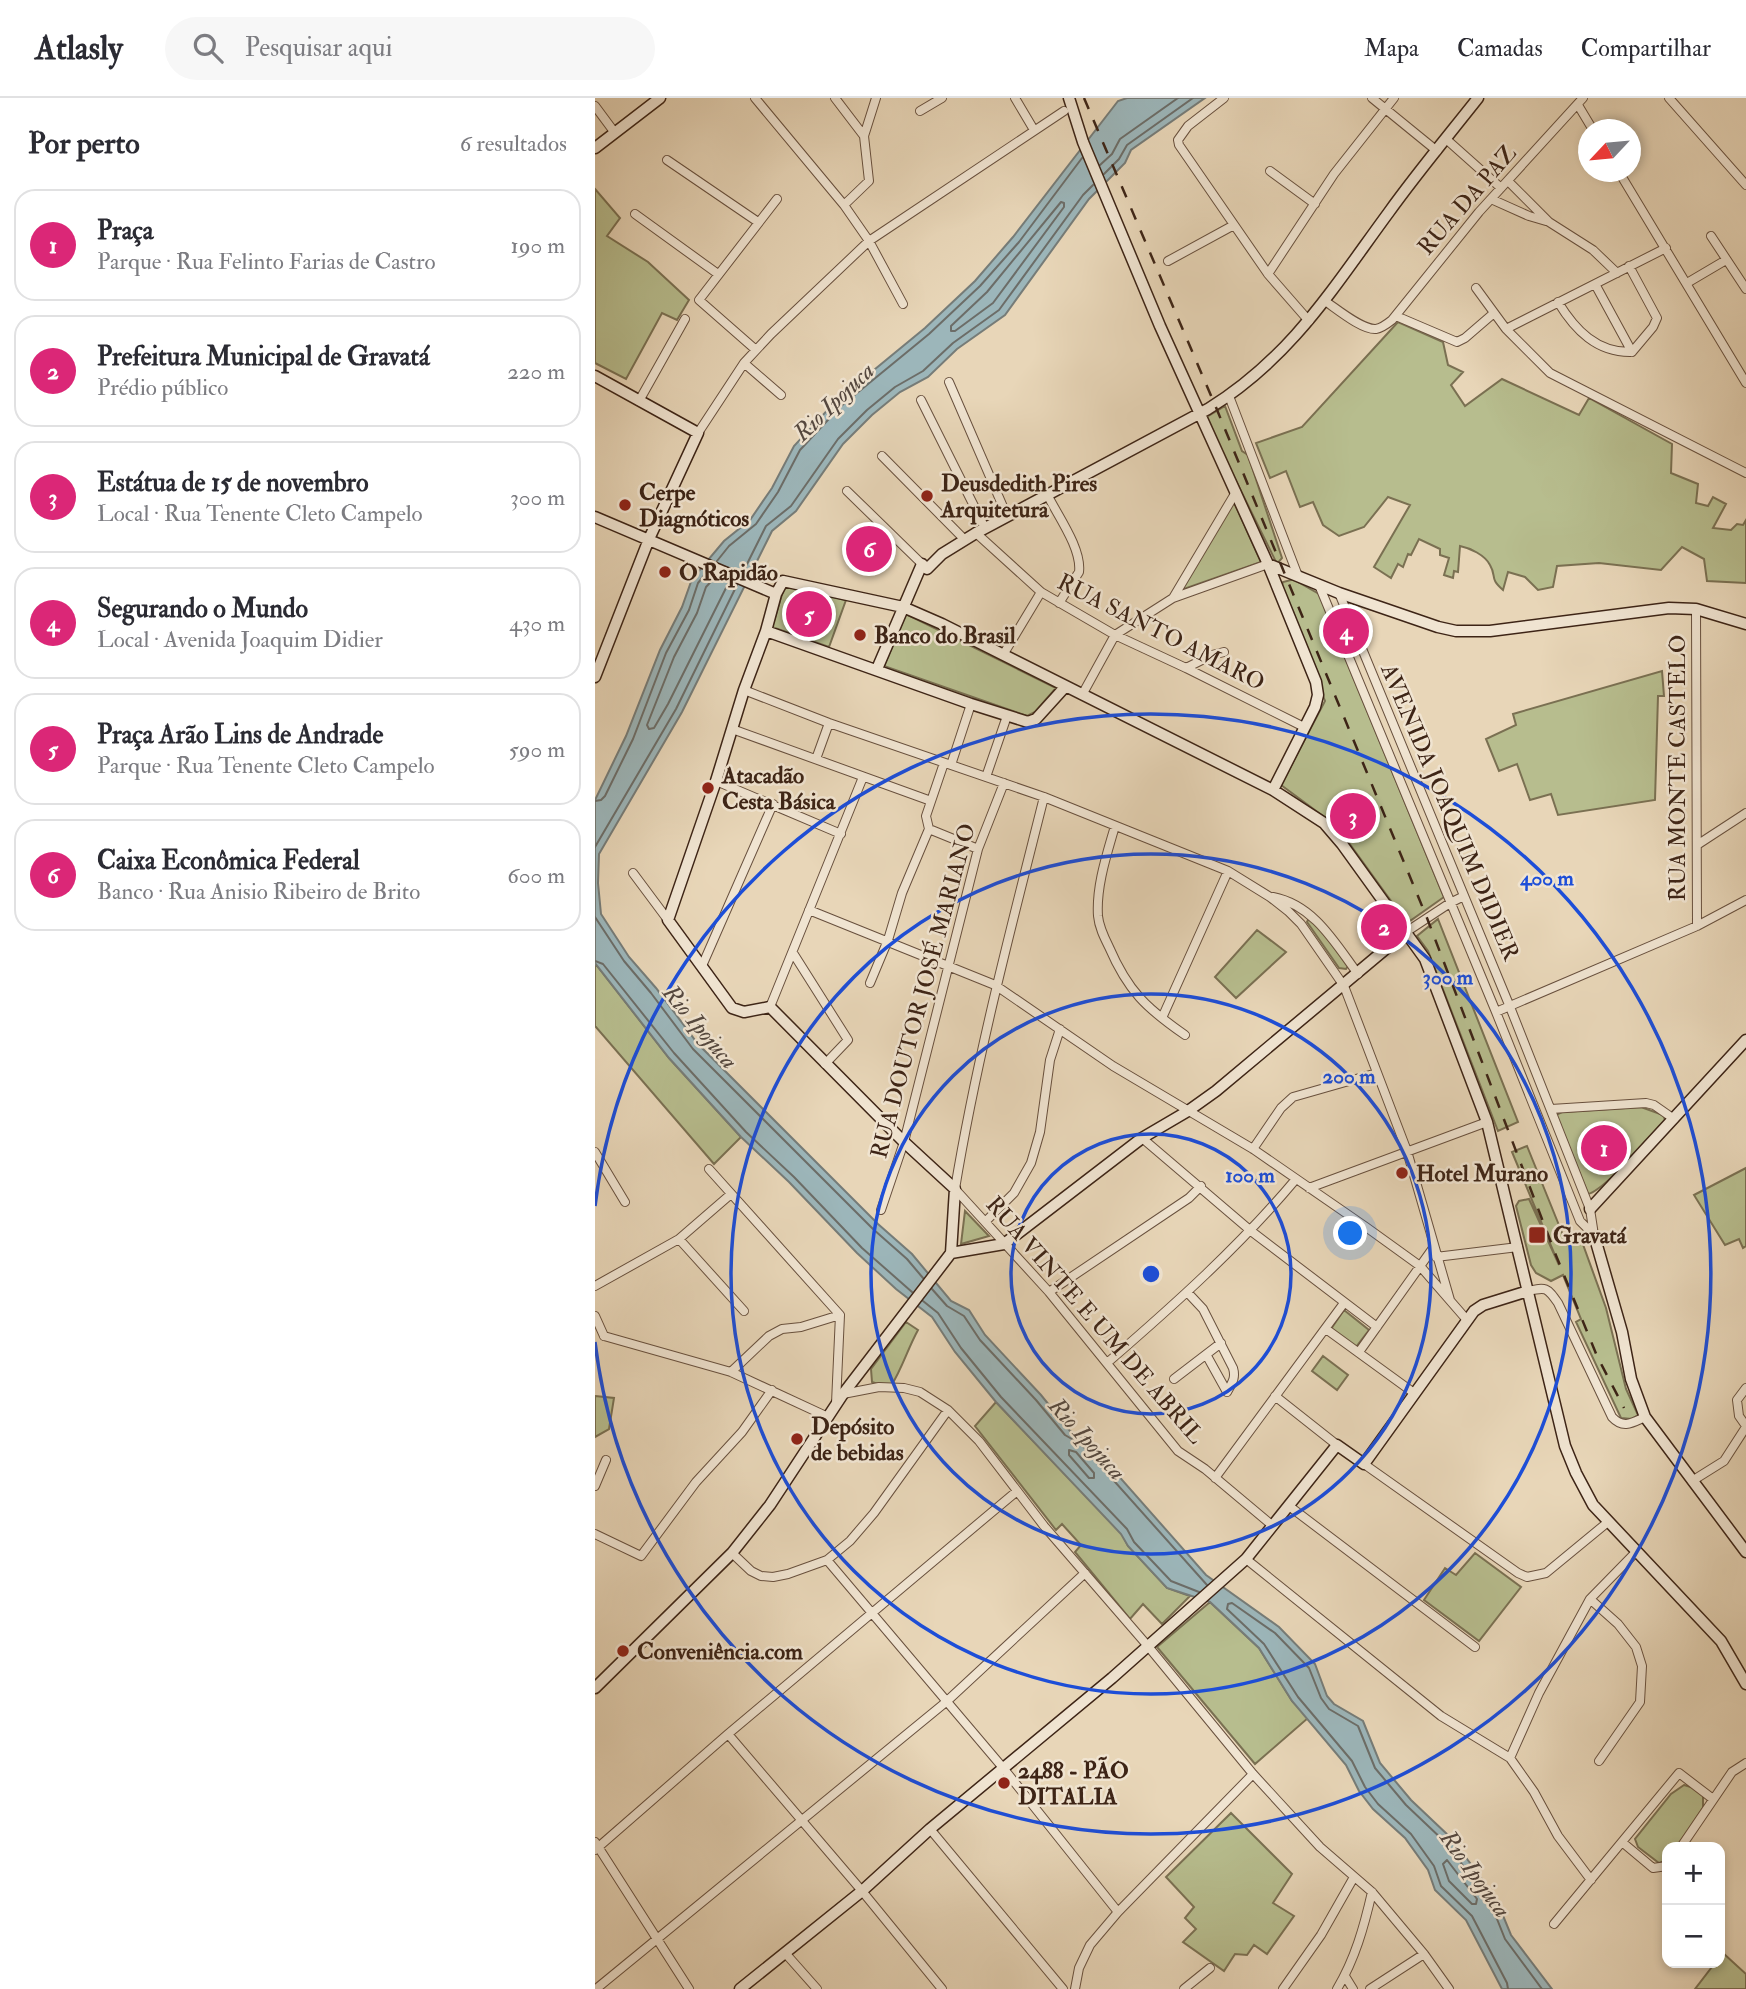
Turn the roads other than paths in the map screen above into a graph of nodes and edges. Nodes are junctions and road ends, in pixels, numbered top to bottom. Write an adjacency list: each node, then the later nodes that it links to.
1 (660, 98): 20 (main road)
2 (755, 98): 33 (street)
3 (835, 98): 21 (street)
4 (876, 98): 21 (street)
5 (942, 98): 16 (street)
6 (1015, 98): 19 (street)
7 (1069, 98): 69 (main road)
8 (1224, 98): 37 (street)
9 (1372, 98): 15 (street)
10 (1394, 98): 15 (street)
11 (1478, 98): 22 (main road)
12 (1669, 98): 29 (street)
13 (1580, 101): 18 (street); 28 (street, RUA DA PAZ)
14 (595, 106): 20 (street)
15 (1385, 109): 24 (street); 32 (street)
16 (920, 111)
17 (1064, 111): 19 (street)
18 (1588, 119)
19 (1034, 130): 39 (street)
20 (615, 133): 23 (main road)
21 (864, 136): 33 (street)
22 (1446, 139): 24 (main road); 28 (street)
23 (595, 148)
24 (1437, 151): 51 (main road)
25 (667, 160): 35 (street)
26 (1270, 172): 32 (street)
27 (1625, 182): 40 (street)
28 (1505, 184): 31 (street, RUA DA PAZ); 36 (street)
29 (1746, 185)
30 (778, 199): 35 (street)
31 (1491, 199): 36 (street); 55 (street, RUA DA PAZ)
32 (1315, 204): 46 (street)
33 (844, 205): 39 (street)
34 (635, 214): 45 (street)
35 (758, 222): 45 (street)
36 (1549, 222): 44 (street)
37 (1234, 225): 42 (street); 46 (street)
38 (1711, 236): 41 (street)
39 (869, 241): 53 (street); 59 (street)
40 (1666, 248): 43 (street); 47 (street)
41 (1726, 260): 47 (street); 49 (street)
42 (1168, 261)
43 (1629, 267): 44 (street); 60 (street)
44 (1617, 273): 48 (street)
45 (718, 274): 59 (street)
46 (1268, 274): 57 (street)
47 (1687, 283): 64 (street)
48 (1595, 284): 52 (street); 60 (street)
49 (1745, 287)
50 (1476, 288): 54 (street)
51 (1325, 302): 55 (street, RUA DA PAZ); 57 (main road)
52 (1558, 302): 58 (street); 60 (street)
53 (903, 304)
54 (1494, 313): 55 (street); 58 (street)
55 (1396, 316)
56 (685, 319): 68 (street)
57 (1309, 321): 66 (main road)
58 (1506, 329): 72 (street)
59 (756, 350): 61 (street)
60 (1632, 352)
61 (744, 363): 65 (street); 70 (street)
62 (595, 376): 68 (main road)
63 (949, 382): 76 (street)
64 (1746, 383)
65 (781, 395)
66 (1230, 396): 69 (main road); 83 (street)
67 (921, 400): 78 (street)
68 (639, 401): 70 (main road)
69 (1199, 415): 74 (main road); 75 (main road)
70 (698, 433): 79 (main road)
71 (882, 456): 80 (street)
72 (1746, 473)
73 (847, 491): 81 (street)
74 (1236, 492): 82 (main road); 88 (street)
75 (1048, 496): 76 (main road); 89 (street)
76 (1007, 516): 78 (main road)
77 (595, 517): 79 (main road)
78 (980, 530): 80 (main road); 86 (street, RUA SANTO AMARO)
79 (649, 539): 85 (main road); 99 (main road)
80 (965, 540): 81 (main road)
81 (922, 564): 90 (main road)
82 (1268, 564): 83 (main road); 88 (street); 108 (main road)
83 (1298, 576): 84 (main road)
84 (1319, 585): 87 (main road); 101 (street, AVENIDA JOAQUIM DIDIER)
85 (770, 592): 90 (main road); 93 (main road)
86 (1041, 592): 89 (street, RUA SANTO AMARO); 96 (street)
87 (1339, 593): 91 (main road); 100 (street, AVENIDA JOAQUIM DIDIER)
88 (1173, 598): 94 (street)
89 (1059, 603): 94 (street, RUA SANTO AMARO)
90 (903, 607): 96 (main road); 98 (main road)
91 (1696, 609): 92 (main road); 128 (street, RUA MONTE CASTELO)
92 (1746, 624)
93 (766, 631): 98 (main road); 103 (main road)
94 (1115, 635): 97 (street, RUA SANTO AMARO); 104 (street)
95 (1224, 652): 97 (street)
96 (1003, 655): 102 (main road)
97 (1186, 668): 108 (street, RUA SANTO AMARO)
98 (877, 669): 105 (main road)
99 (595, 677)
100 (1374, 679): 101 (street); 110 (street, AVENIDA JOAQUIM DIDIER)
101 (1359, 685): 111 (street, AVENIDA JOAQUIM DIDIER)
102 (1065, 687): 104 (main road); 106 (main road)
103 (744, 690): 107 (street); 109 (main road)
104 (1082, 695): 118 (main road)
105 (971, 704): 106 (main road); 113 (street)
106 (1007, 716): 115 (street)
107 (829, 723): 112 (street); 113 (street)
108 (1304, 727): 118 (main road)
109 (732, 729): 112 (street); 116 (main road)
110 (1399, 738): 111 (street); 122 (street, AVENIDA JOAQUIM DIDIER)
111 (1383, 743): 124 (street, AVENIDA JOAQUIM DIDIER)
112 (816, 759): 114 (street)
113 (948, 764): 115 (street); 120 (street)
114 (863, 777): 120 (street); 127 (street)
115 (986, 777): 117 (street)
116 (716, 781): 121 (street); 137 (main road)
117 (1004, 783): 119 (street); 129 (street, RUA DOUTOR JOSÉ MARIANO)
118 (1273, 790): 139 (main road)
119 (1044, 797): 125 (street); 146 (street)
120 (932, 800): 126 (street)
121 (773, 804): 127 (street); 142 (street)
122 (1428, 808): 124 (street); 132 (street, AVENIDA JOAQUIM DIDIER)
123 (1746, 813): 128 (street)
124 (1413, 814): 135 (street, AVENIDA JOAQUIM DIDIER)
125 (1115, 826): 130 (street); 151 (street)
126 (929, 829): 129 (street); 140 (street)
127 (841, 834): 136 (street)
128 (1697, 845): 138 (street, RUA MONTE CASTELO)
129 (978, 849): 143 (street, RUA DOUTOR JOSÉ MARIANO)
130 (1228, 871): 133 (street); 151 (street)
131 (633, 873): 137 (street)
132 (1464, 896): 135 (street); 149 (street, AVENIDA JOAQUIM DIDIER)
133 (1270, 897): 144 (street); 147 (street)
134 (1746, 900): 138 (street)
135 (1450, 903): 139 (street); 150 (street, AVENIDA JOAQUIM DIDIER)
136 (809, 910): 140 (street); 141 (street)
137 (668, 920): 142 (main road)
138 (1697, 926): 149 (street)
139 (1406, 932): 144 (main road); 162 (main road)
140 (888, 940): 143 (street); 145 (street)
141 (793, 953): 148 (street); 155 (street)
142 (702, 965): 148 (main road)
143 (947, 966): 146 (street); 164 (street, RUA DOUTOR JOSÉ MARIANO)
144 (1358, 974): 147 (main road)
145 (870, 983)
146 (995, 985): 152 (street); 174 (street)
147 (1344, 986): 156 (street); 160 (main road)
148 (770, 1007): 155 (main road)
149 (1510, 1007): 150 (street); 157 (street, AVENIDA JOAQUIM DIDIER)
150 (1496, 1012): 158 (street, AVENIDA JOAQUIM DIDIER)
151 (1162, 1018): 153 (street)
152 (1060, 1029): 160 (street); 180 (street)
153 (1185, 1035)
154 (1746, 1040): 161 (main road)
155 (825, 1064): 164 (main road)
156 (1377, 1073): 165 (street); 166 (street)
157 (1541, 1085): 158 (street); 159 (street, AVENIDA JOAQUIM DIDIER)
158 (1527, 1089): 169 (street, AVENIDA JOAQUIM DIDIER)
159 (1551, 1109): 161 (street); 168 (street, AVENIDA JOAQUIM DIDIER)
160 (1188, 1111): 163 (main road); 165 (street)
161 (1674, 1119): 177 (main road)
162 (1487, 1122): 166 (street); 185 (main road)
163 (1142, 1138): 172 (street); 184 (main road)
164 (904, 1142): 174 (main road); 178 (street, RUA DOUTOR JOSÉ MARIANO)
165 (1253, 1149): 171 (street)
166 (1407, 1151): 173 (street); 187 (street)
167 (595, 1152): 176 (street)
168 (1569, 1156): 169 (street); 177 (street, AVENIDA JOAQUIM DIDIER)
169 (1557, 1162): 179 (street, AVENIDA JOAQUIM DIDIER)
170 (709, 1170): 175 (street)
171 (1296, 1179): 173 (street); 181 (street)
172 (1201, 1186): 181 (street); 191 (street)
173 (1309, 1188): 188 (street)
174 (955, 1189): 180 (street, RUA VINTE E UM DE ABRIL); 186 (main road)
175 (731, 1194): 183 (street); 196 (street)
176 (625, 1202)
177 (1590, 1209): 179 (street); 182 (street, AVENIDA JOAQUIM DIDIER)
178 (881, 1210)
179 (1580, 1221): 182 (street)
180 (985, 1222): 184 (street, RUA VINTE E UM DE ABRIL)
181 (1251, 1231): 192 (street); 194 (street)
182 (1594, 1235): 217 (main road)
183 (679, 1239): 189 (street); 195 (street)
184 (1004, 1244): 186 (main road); 191 (street, RUA VINTE E UM DE ABRIL)
185 (1518, 1247): 187 (street); 190 (main road)
186 (951, 1252): 212 (main road)
187 (1435, 1253): 188 (street); 193 (street)
188 (1420, 1266): 193 (street); 199 (street)
189 (595, 1286)
190 (1528, 1291): 198 (main road); 217 (street); 227 (main road)
191 (1049, 1292): 206 (street, RUA VINTE E UM DE ABRIL)
192 (1188, 1293): 202 (street); 206 (street)
193 (1450, 1300): 198 (street)
194 (1344, 1303): 199 (street); 200 (street)
195 (744, 1311)
196 (840, 1315): 207 (street); 214 (street)
197 (595, 1316): 201 (street)
198 (1467, 1320): 211 (main road)
199 (1377, 1327): 204 (street)
200 (1326, 1329): 204 (street); 213 (street)
201 (604, 1336): 203 (street); 207 (street)
202 (1221, 1343): 205 (street); 205 (street)
203 (597, 1344)
204 (1359, 1352): 211 (street)
205 (1207, 1356): 208 (street)
206 (1107, 1363): 222 (street, RUA VINTE E UM DE ABRIL)
207 (731, 1372): 210 (street)
208 (1174, 1379)
209 (1746, 1388): 218 (street)
210 (772, 1390): 216 (street); 229 (street)
211 (1414, 1393): 221 (main road)
212 (842, 1394): 214 (main road); 215 (street)
213 (1275, 1396): 219 (street); 222 (street)
214 (836, 1404): 216 (main road)
215 (948, 1410): 225 (street); 234 (street)
216 (828, 1417): 232 (main road)
217 (1645, 1417): 223 (main road)
218 (1746, 1427): 223 (street)
219 (1337, 1446): 221 (main road); 226 (main road)
220 (606, 1460): 224 (street)
221 (1364, 1464): 227 (street)
222 (1215, 1478): 228 (street, RUA VINTE E UM DE ABRIL)
223 (1692, 1481): 231 (main road)
224 (595, 1486)
225 (1017, 1491): 235 (street); 237 (street)
226 (1289, 1506): 228 (main road); 239 (street)
227 (1608, 1522): 230 (main road)
228 (1273, 1525): 233 (main road)
229 (595, 1534)
230 (1636, 1552): 236 (street); 240 (main road)
231 (1746, 1552)
232 (732, 1553): 234 (street); 241 (main road)
233 (1246, 1559): 238 (main road); 244 (street)
234 (827, 1560): 237 (street)
235 (1085, 1573): 238 (street); 242 (street)
236 (1590, 1600): 244 (street); 245 (street)
237 (871, 1614): 242 (street); 243 (street)
238 (1147, 1645): 247 (main road); 248 (street)
239 (1475, 1647)
240 (1746, 1684)
241 (595, 1688)
242 (946, 1702): 247 (street); 250 (street)
243 (728, 1734): 250 (street); 254 (street)
244 (1510, 1758): 257 (street)
245 (1599, 1761)
246 (1746, 1763): 249 (street)
247 (1004, 1769): 251 (main road); 260 (street)
248 (1253, 1774): 256 (street); 260 (street)
249 (1713, 1799): 252 (street); 253 (street)
250 (801, 1821): 258 (street); 262 (street)
251 (930, 1829): 258 (main road); 273 (street)
252 (1622, 1842): 255 (street); 257 (street)
253 (1684, 1842)
254 (596, 1847): 262 (street)
255 (1662, 1867)
256 (1355, 1877): 259 (street); 275 (street)
257 (1591, 1880): 261 (street)
258 (862, 1891): 263 (main road); 272 (street)
259 (1372, 1892): 264 (street); 266 (street)
260 (1118, 1912): 274 (street)
261 (1553, 1924)
262 (657, 1939): 268 (street); 269 (street)
263 (786, 1954): 270 (main road); 271 (street)
264 (1424, 1954): 278 (street); 279 (street)
265 (1210, 1968): 267 (street)
266 (1345, 1976): 276 (street); 277 (street)
267 (1189, 1987)
268 (596, 1989)
269 (689, 1989)
270 (740, 1989)
271 (817, 1989)
272 (942, 1989)
273 (1063, 1989)
274 (1075, 1989)
275 (1283, 1989)
276 (1337, 1989)
277 (1353, 1989)
278 (1370, 1989)
279 (1448, 1989)

